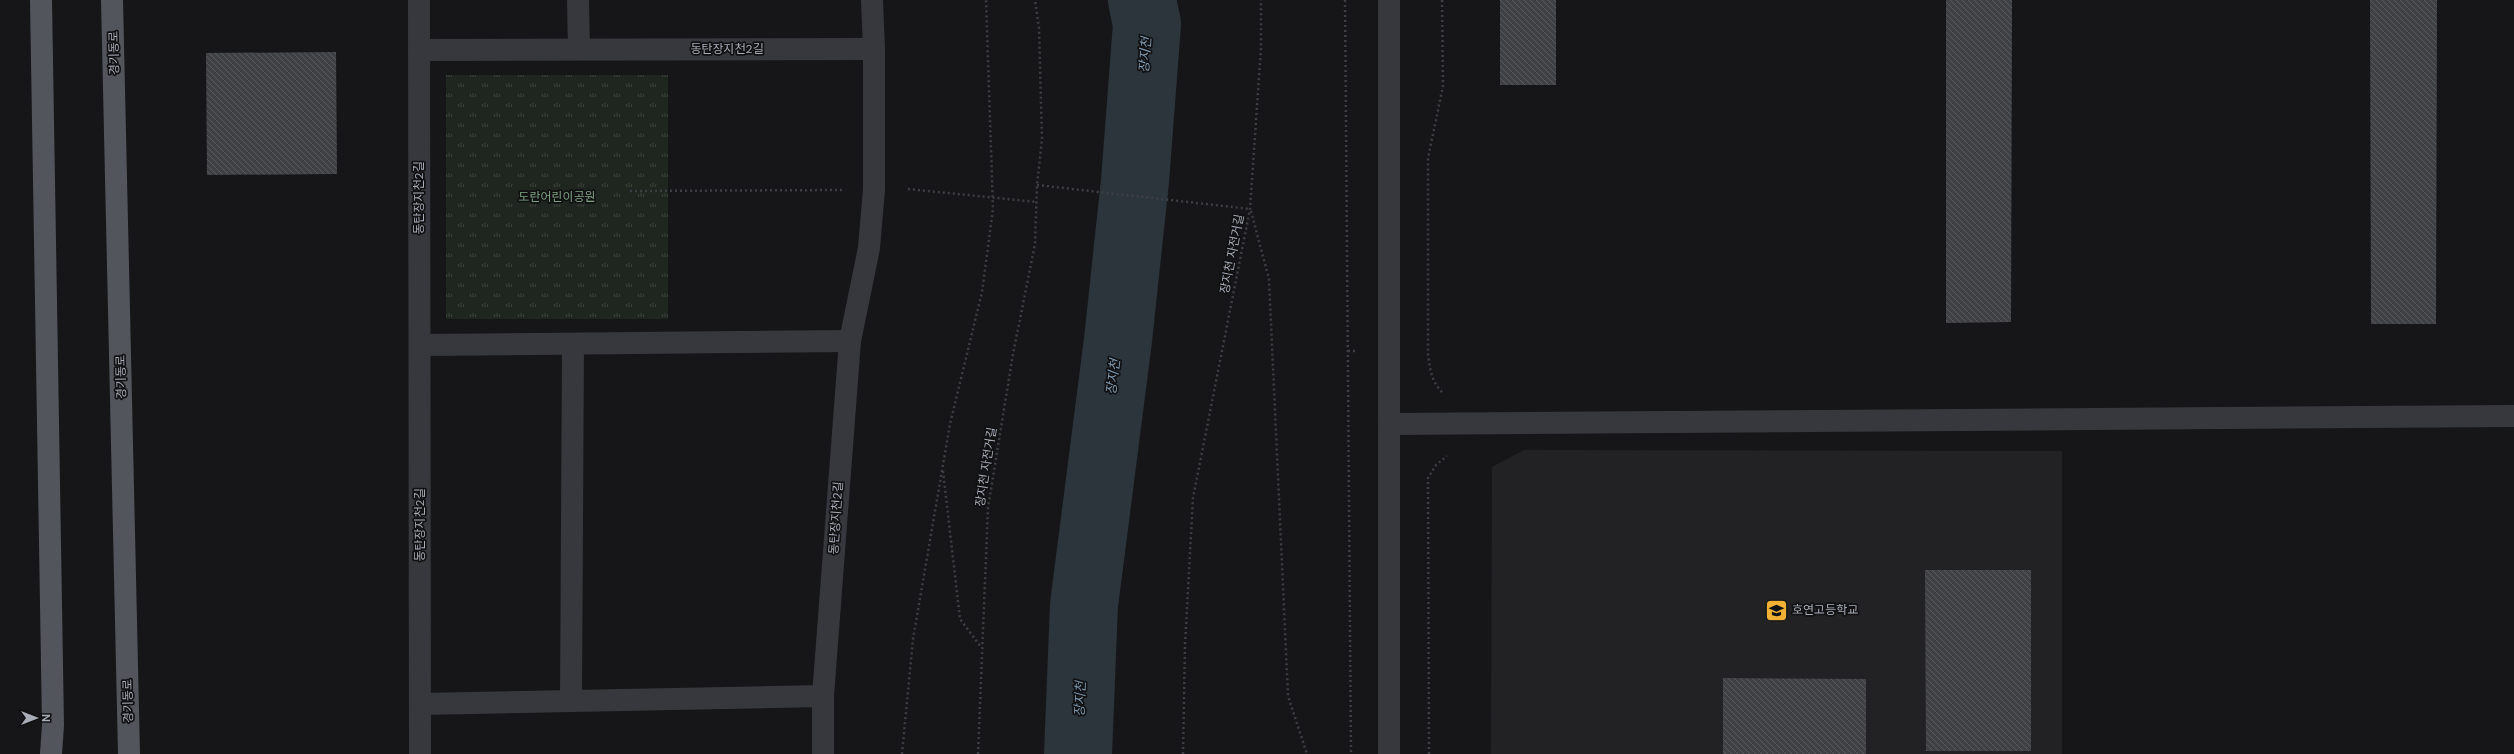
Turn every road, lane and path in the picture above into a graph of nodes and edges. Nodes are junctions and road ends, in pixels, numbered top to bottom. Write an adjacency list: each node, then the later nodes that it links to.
1 (41, 0): 34 (main road)
2 (112, 0): 35 (main road, 경기동로)
3 (419, 0): 14 (street, 동탄장지천2길)
4 (578, 0): 12 (street)
5 (872, 0): 13 (street, 동탄장지천2길)
6 (986, 0): 19 (path)
7 (1035, 0): 15 (path, 장지천 자전거길)
8 (1261, 0): 21 (path, 장지천 자전거길)
9 (1346, 0): 42 (path)
10 (1389, 0): 27 (street)
11 (1442, 0): 25 (path)
12 (579, 49): 13 (street, 동탄장지천2길); 14 (street, 동탄장지천2길)
13 (874, 49): 22 (street, 동탄장지천2길)
14 (419, 50): 24 (street, 동탄장지천2길)
15 (1037, 185): 20 (path, 장지천 자전거길); 21 (path, 장지천 자전거길)
16 (845, 190): 18 (path)
17 (908, 190): 19 (path)
18 (630, 191)
19 (992, 197): 20 (path); 29 (path)
20 (1037, 202): 30 (path, 장지천 자전거길)
21 (1250, 209): 40 (path, 장지천 자전거길); 41 (path)
22 (850, 341): 23 (street); 31 (street, 동탄장지천2길)
23 (573, 344): 24 (street); 32 (street)
24 (420, 345): 33 (street, 동탄장지천2길)
25 (1447, 396)
26 (2514, 416): 27 (street)
27 (1389, 424): 43 (street)
28 (1447, 457): 44 (path)
29 (942, 466): 30 (path); 38 (path)
30 (981, 648): 39 (path, 장지천 자전거길)
31 (823, 696): 32 (street); 37 (street, 동탄장지천2길)
32 (571, 701): 33 (street)
33 (420, 704): 36 (street, 동탄장지천2길)
34 (51, 754)
35 (129, 754)
36 (420, 754)
37 (823, 754)
38 (902, 754)
39 (978, 754)
40 (1183, 754)
41 (1307, 754)
42 (1351, 754)
43 (1390, 754)
44 (1429, 754)

